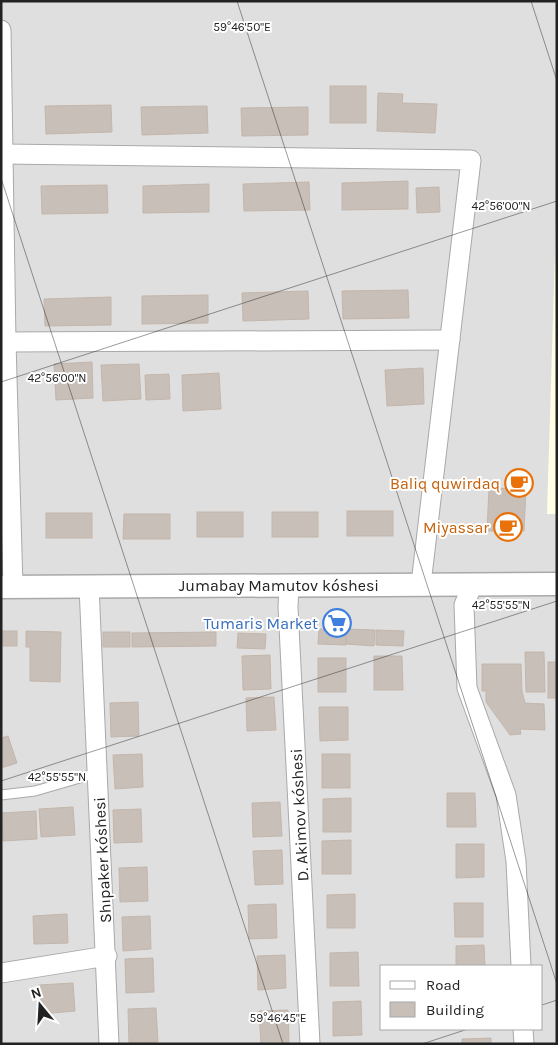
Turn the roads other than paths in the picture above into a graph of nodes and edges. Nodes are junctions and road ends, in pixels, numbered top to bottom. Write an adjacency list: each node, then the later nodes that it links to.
1 (1, 30): 2 (street)
2 (3, 154): 3 (street); 4 (street)
3 (2, 230): 5 (street)
4 (450, 340): 5 (street); 6 (street)
5 (6, 342): 11 (street)
6 (421, 584): 7 (street, Jumabay Mamutov kóshesi); 10 (street, Jumabay Mamutov kóshesi)
7 (473, 584): 8 (street, Jumabay Mamutov kóshesi); 15 (street)
8 (557, 584)
9 (89, 586): 10 (street, Jumabay Mamutov kóshesi); 11 (street, Jumabay Mamutov kóshesi); 12 (street, Shıpaker kóshesi)
10 (289, 586): 19 (street, D. Akimov kóshesi)
11 (7, 587)
12 (97, 773): 13 (lane); 14 (street, Shıpaker kóshesi)
13 (1, 795)
14 (107, 956): 16 (street); 18 (street, Shıpaker kóshesi)
15 (521, 965)
16 (1, 973)
17 (523, 1030): 20 (street)
18 (109, 1044)
19 (310, 1044)
20 (524, 1044)

